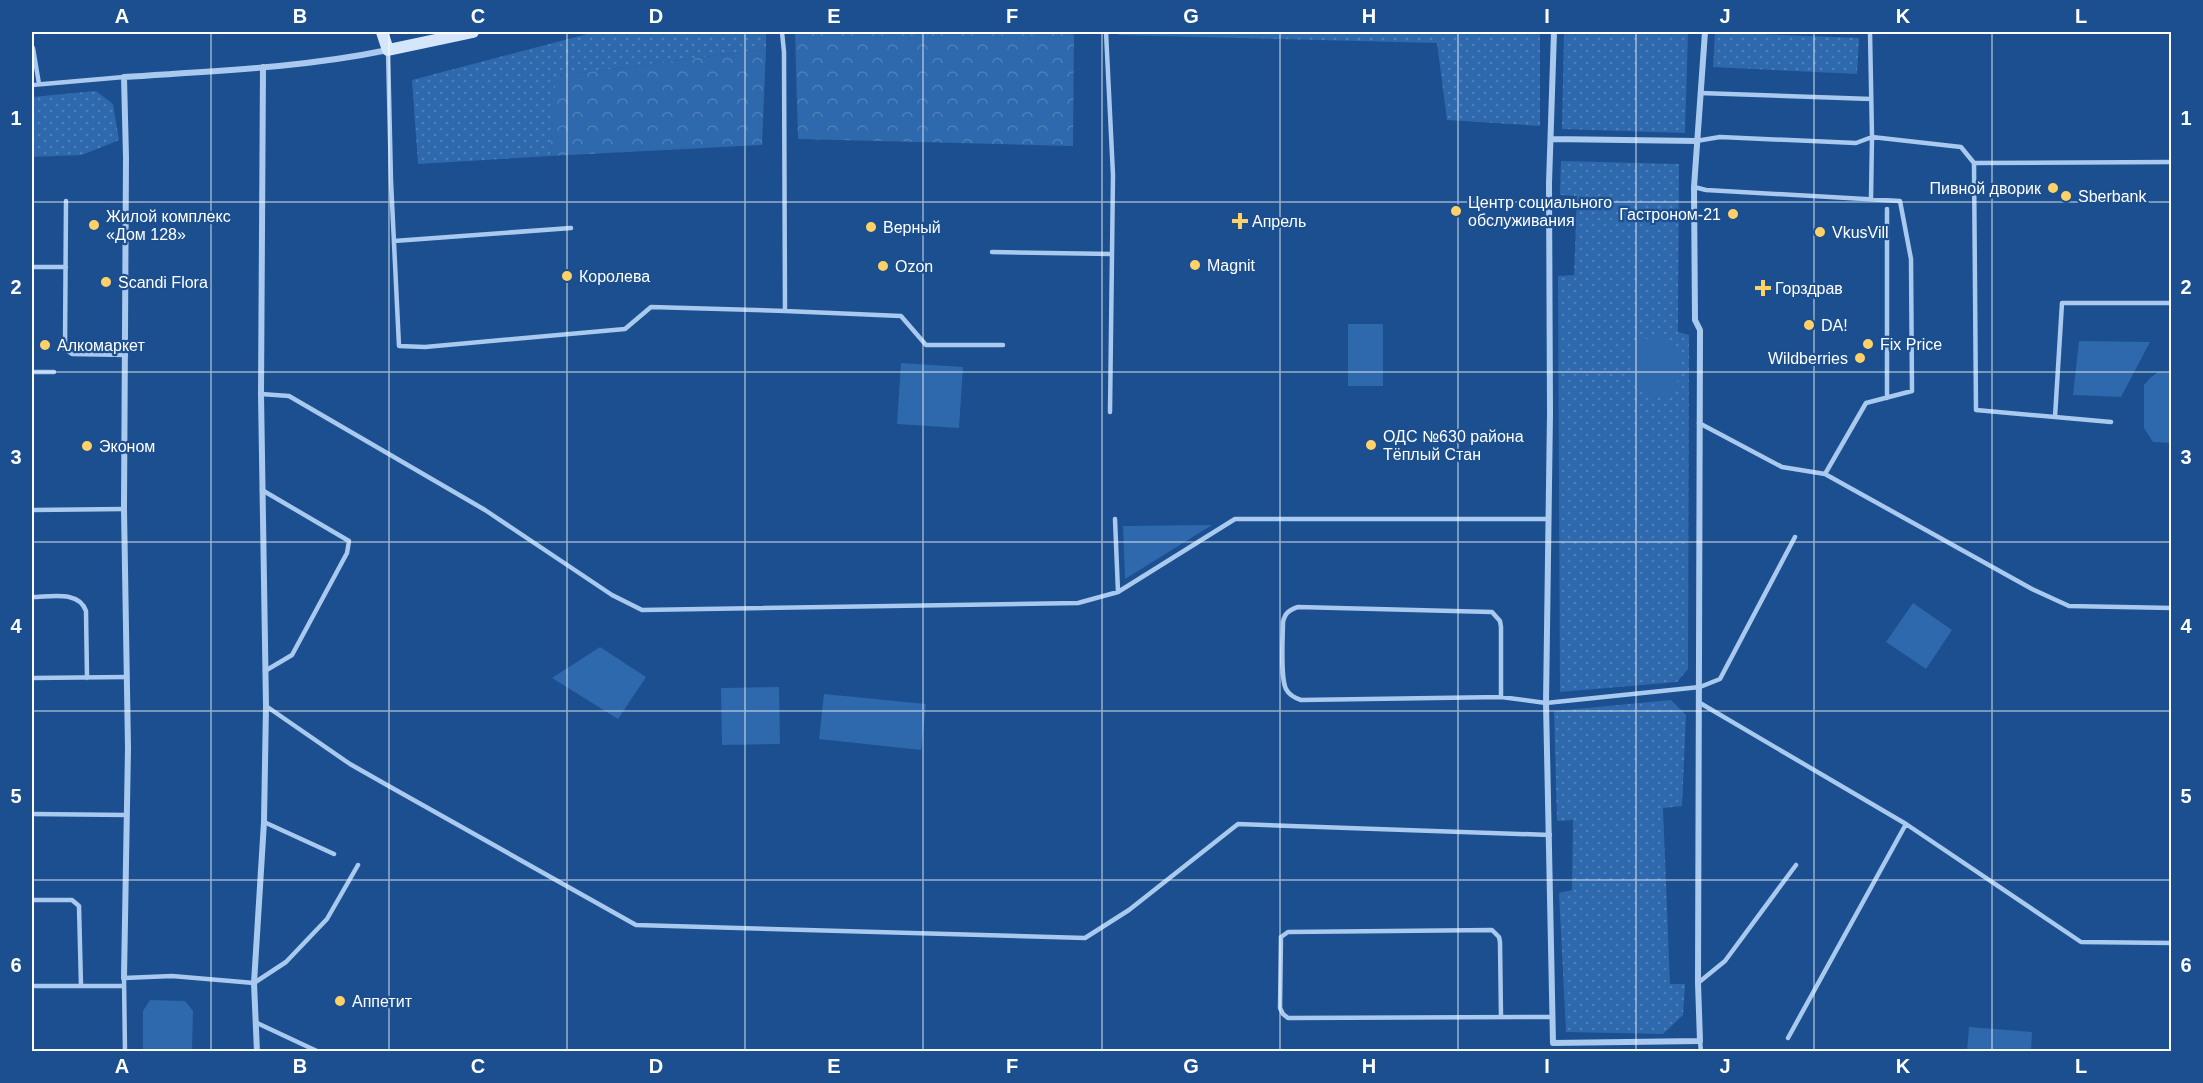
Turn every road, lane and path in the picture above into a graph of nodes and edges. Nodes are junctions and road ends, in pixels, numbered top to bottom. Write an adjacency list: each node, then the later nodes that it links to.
1 (382, 32): 9 (street)
2 (472, 32): 9 (street)
3 (782, 32): 32 (lane)
4 (1106, 32): 28 (lane)
5 (1554, 32): 17 (street)
6 (1705, 32): 14 (street)
7 (1870, 32): 15 (lane)
8 (33, 48): 12 (lane)
9 (388, 50): 10 (street); 26 (lane)
10 (263, 67): 11 (street); 37 (street)
11 (124, 77): 12 (lane); 34 (street)
12 (39, 84): 13 (lane)
13 (32, 85)
14 (1700, 93): 15 (lane); 18 (street)
15 (1871, 99): 16 (lane)
16 (1872, 137): 18 (lane); 20 (lane); 22 (lane)
17 (1552, 139): 18 (street); 48 (street)
18 (1696, 141): 21 (street)
19 (2172, 162): 20 (lane)
20 (1974, 163): 40 (lane)
21 (1694, 187): 22 (lane); 42 (street)
22 (1871, 198): 38 (lane)
23 (66, 201): 30 (lane)
24 (1887, 209): 38 (lane)
25 (571, 228): 26 (lane)
26 (394, 241): 32 (lane)
27 (992, 252): 28 (lane)
28 (1112, 254): 39 (lane)
29 (32, 267): 30 (lane)
30 (66, 267): 34 (lane)
31 (2172, 303): 40 (lane)
32 (785, 311): 33 (lane)
33 (1003, 345)
34 (126, 355): 46 (street)
35 (32, 372): 36 (lane)
36 (54, 372)
37 (261, 394): 44 (street); 50 (lane)
38 (1887, 398): 43 (lane)
39 (1110, 412)
40 (2055, 417): 41 (lane)
41 (2111, 422)
42 (1699, 423): 43 (lane); 57 (street)
43 (1825, 474): 52 (lane)
44 (262, 490): 53 (street); 53 (lane)
45 (32, 510): 46 (lane)
46 (124, 510): 54 (street)
47 (1114, 519): 50 (lane)
48 (1547, 519): 50 (lane); 59 (street)
49 (1795, 537): 57 (lane)
50 (1118, 592)
51 (32, 597): 56 (lane)
52 (2172, 608)
53 (265, 671): 61 (street)
54 (127, 677): 56 (lane); 63 (street)
55 (32, 678): 56 (lane)
56 (87, 678)
57 (1700, 687): 59 (lane); 60 (street)
58 (1501, 698): 58 (lane); 59 (lane)
59 (1546, 703): 66 (street)
60 (1700, 704): 65 (lane); 74 (street)
61 (266, 706): 64 (street); 66 (lane)
62 (32, 814): 63 (lane)
63 (128, 815): 72 (street)
64 (264, 822): 67 (lane); 73 (street)
65 (1906, 824): 71 (lane); 81 (lane)
66 (1550, 835): 79 (street)
67 (334, 854)
68 (1796, 864): 74 (lane)
69 (358, 865): 73 (lane)
70 (32, 900): 76 (lane)
71 (2172, 943)
72 (124, 978): 73 (lane); 77 (lane)
73 (254, 983): 80 (street)
74 (1698, 983): 82 (street)
75 (32, 986): 76 (lane)
76 (81, 986): 77 (lane)
77 (124, 986): 84 (lane)
78 (1501, 1017): 78 (lane); 79 (lane)
79 (1552, 1017): 83 (street)
80 (257, 1023): 85 (street); 86 (lane)
81 (1788, 1038)
82 (1700, 1041): 83 (street); 88 (lane)
83 (1553, 1043): 87 (lane)
84 (125, 1052)
85 (257, 1052)
86 (319, 1052)
87 (1552, 1052)
88 (1701, 1052)

